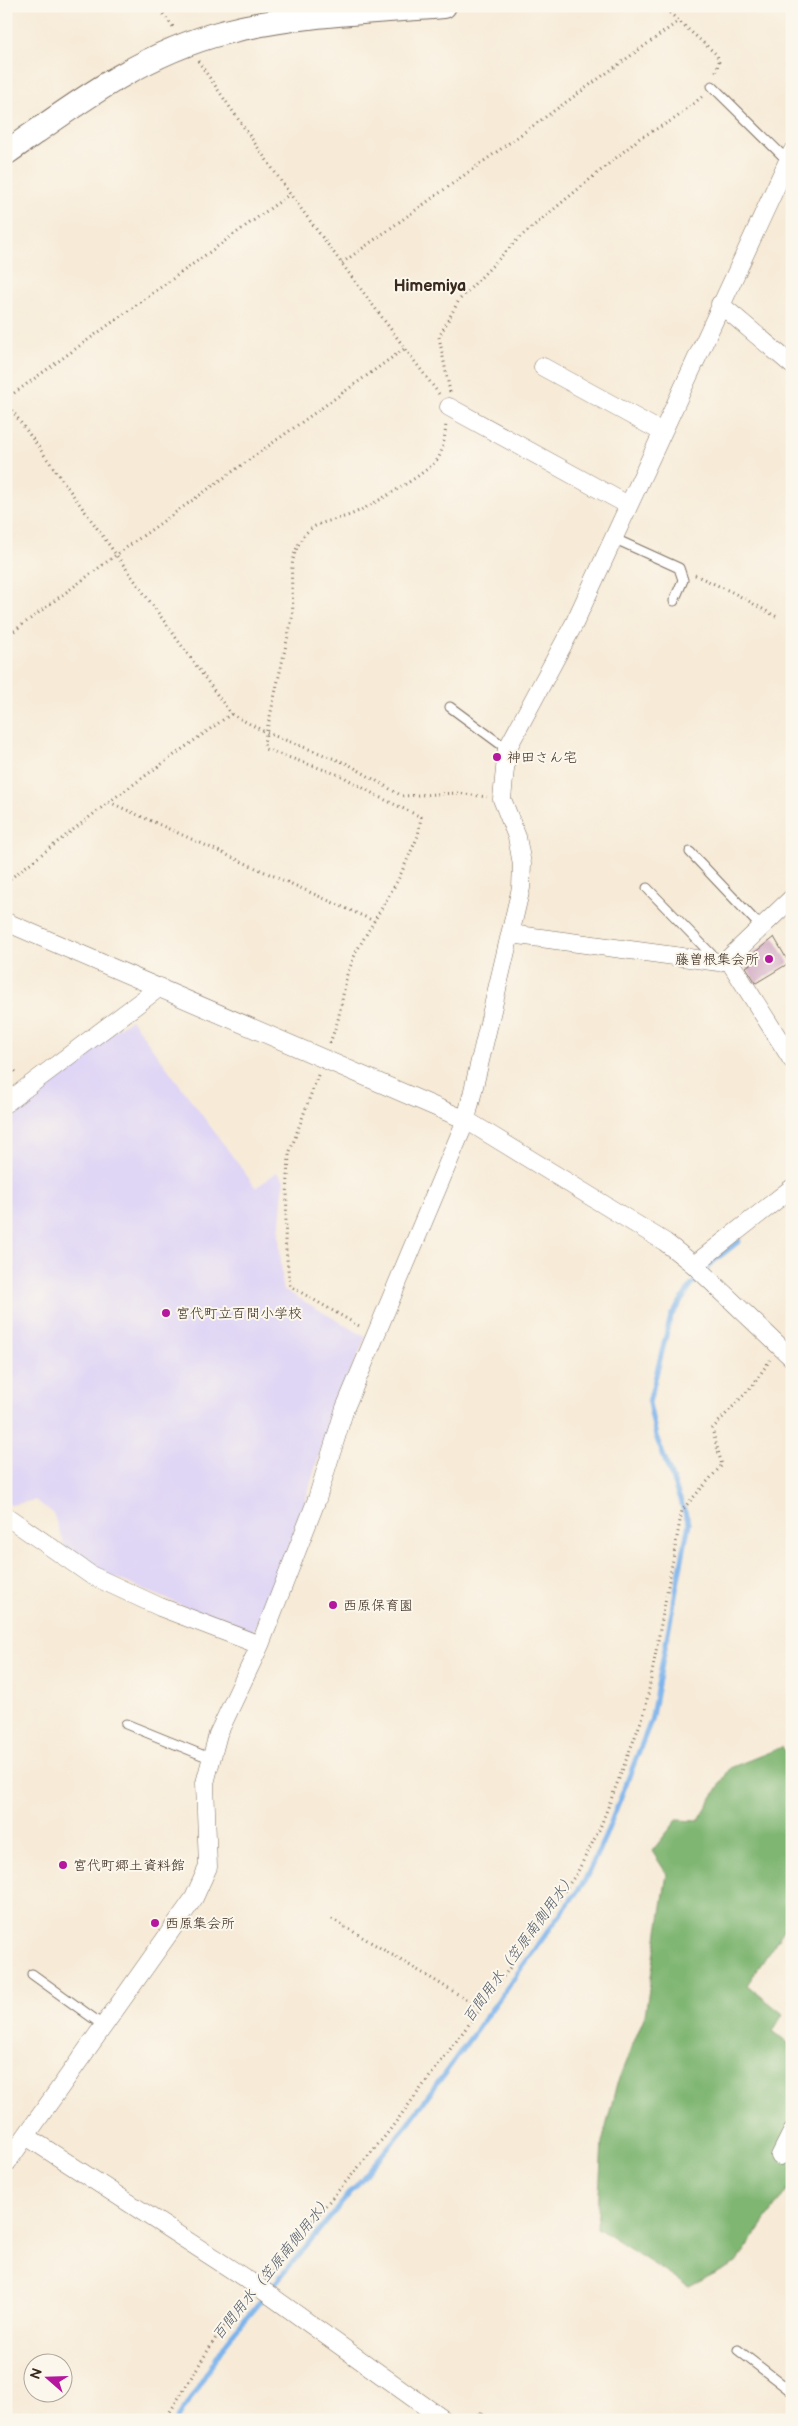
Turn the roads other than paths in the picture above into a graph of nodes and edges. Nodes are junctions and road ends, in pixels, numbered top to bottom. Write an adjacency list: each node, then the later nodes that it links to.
1 (444, 6): 3 (street)
2 (712, 86): 4 (lane)
3 (6, 153)
4 (790, 157): 5 (street)
5 (720, 304): 6 (street); 9 (street)
6 (792, 365)
7 (543, 367): 9 (street)
8 (449, 407): 10 (street)
9 (662, 432): 10 (street)
10 (628, 505): 11 (street)
11 (613, 538): 12 (lane); 14 (street)
12 (674, 601)
13 (450, 707): 14 (lane)
14 (507, 749): 20 (street)
15 (690, 852): 19 (lane)
16 (647, 888): 21 (lane)
17 (792, 898): 19 (street)
18 (6, 922): 22 (street)
19 (762, 927): 21 (street)
20 (511, 934): 21 (street); 25 (street)
21 (723, 960): 23 (street)
22 (160, 987): 24 (street); 25 (street)
23 (792, 1060)
24 (6, 1103)
25 (466, 1120): 27 (street); 30 (street)
26 (792, 1188): 27 (street)
27 (694, 1265): 28 (street)
28 (786, 1352)
29 (6, 1516): 30 (street)
30 (260, 1645): 32 (street)
31 (126, 1724): 32 (lane)
32 (212, 1759): 34 (street)
33 (32, 1974): 34 (lane)
34 (104, 2026): 36 (street)
35 (792, 2132): 37 (street)
36 (26, 2136): 38 (street); 41 (street)
37 (780, 2156)
38 (6, 2164)
39 (738, 2350): 40 (lane)
40 (792, 2392)
41 (444, 2420)

